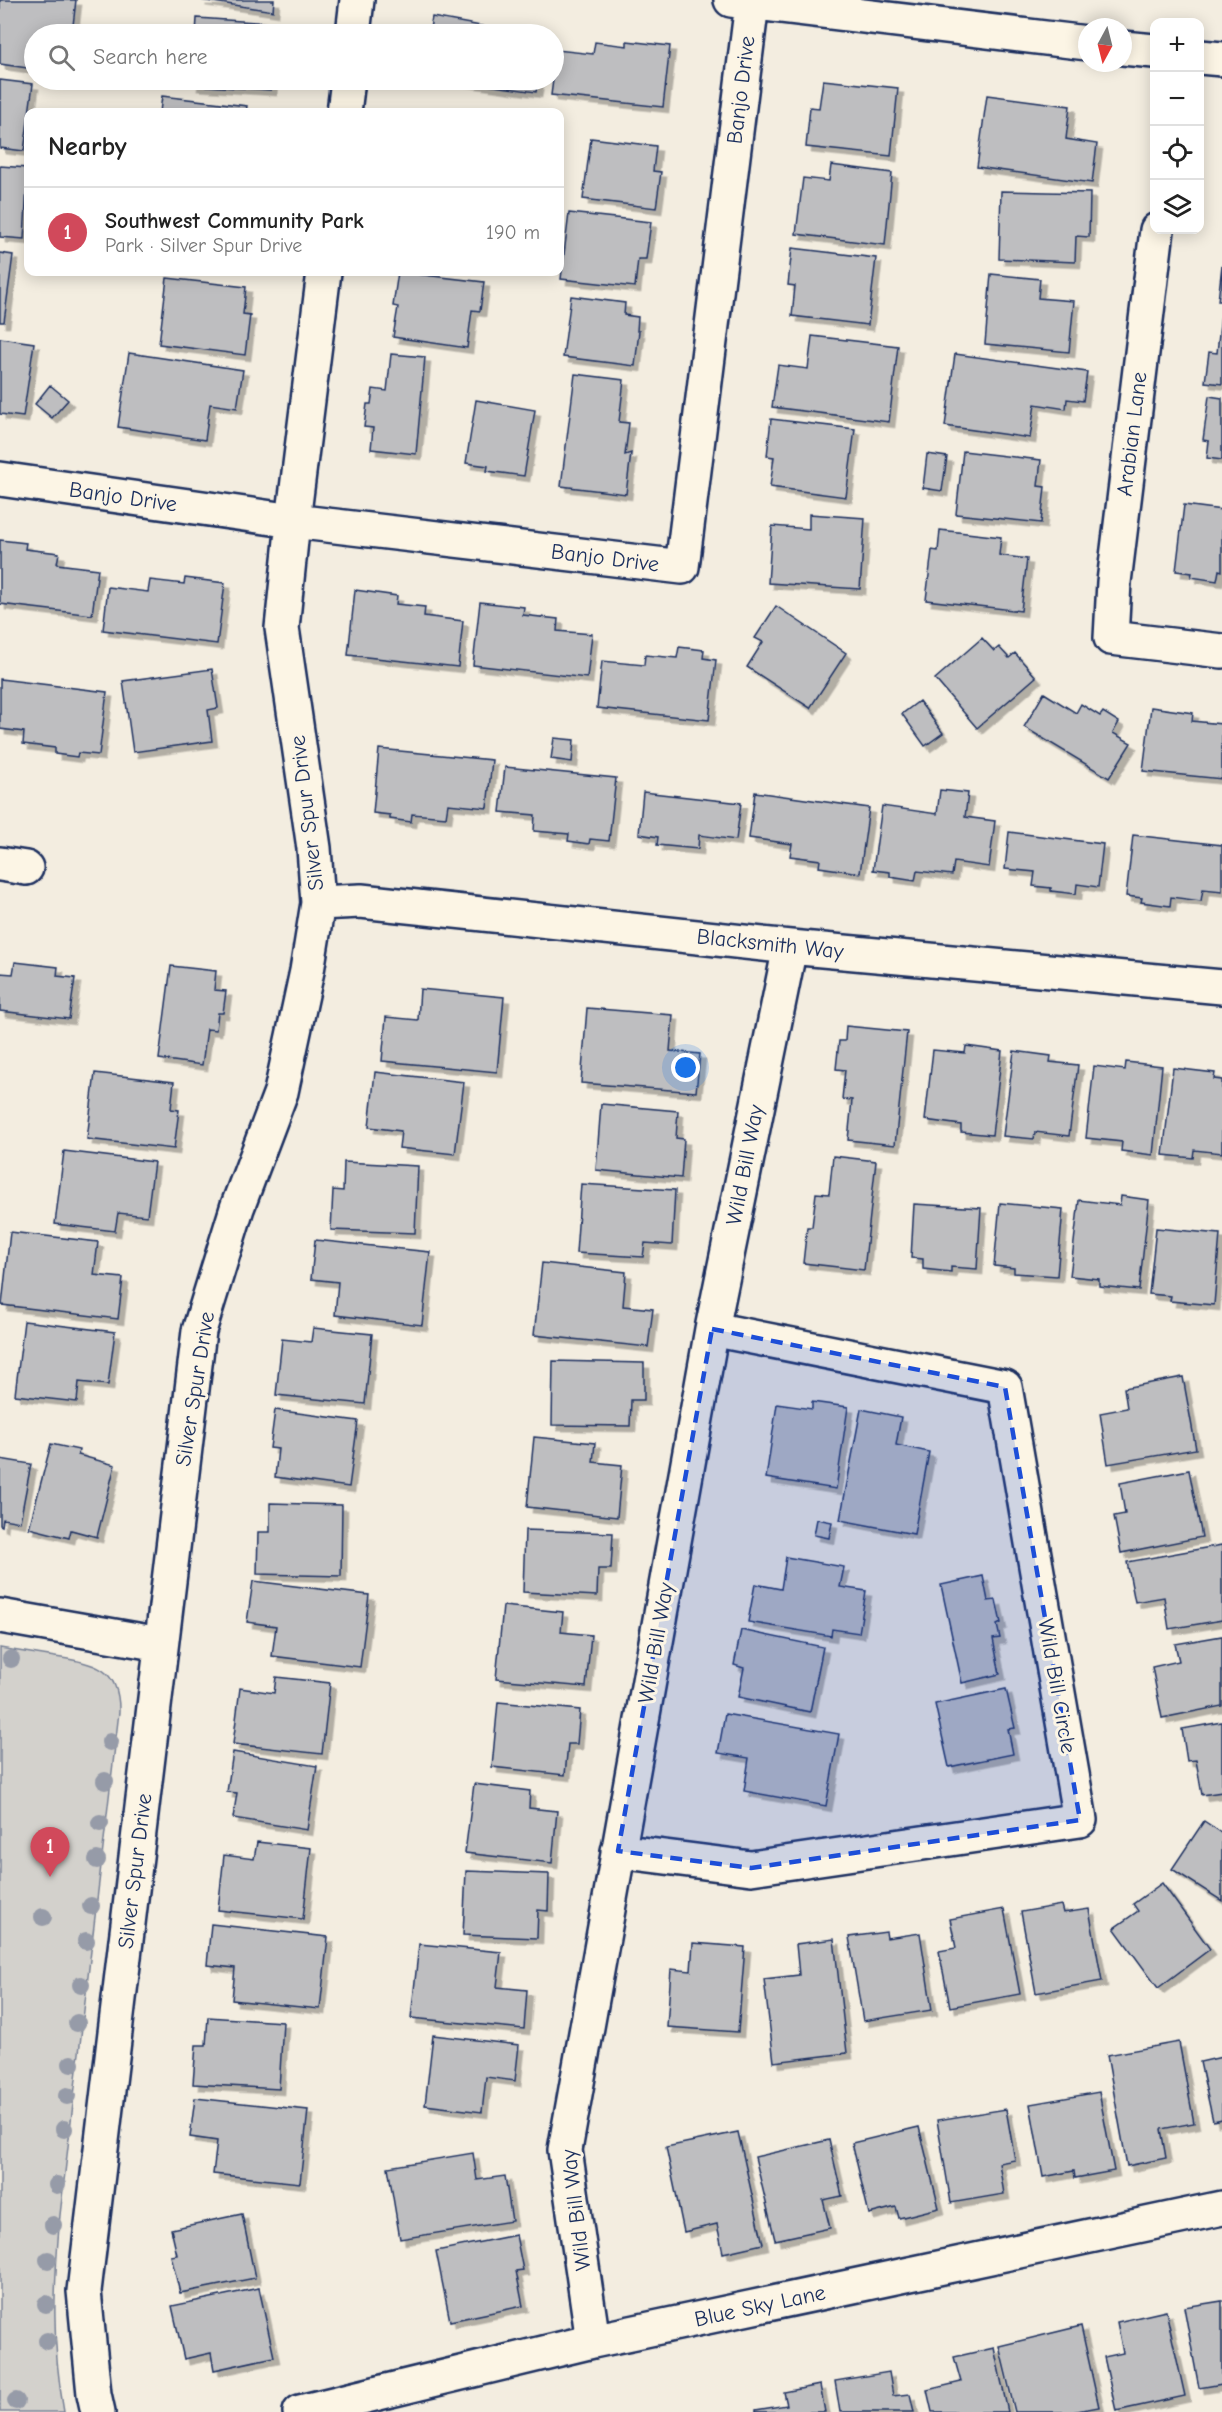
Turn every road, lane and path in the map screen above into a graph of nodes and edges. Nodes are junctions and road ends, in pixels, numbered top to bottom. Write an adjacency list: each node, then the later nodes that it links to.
1 (357, 0): 3 (street)
2 (741, 1): 4 (street); 14 (street, Banjo Drive)
3 (354, 24)
4 (1078, 42)
5 (1132, 49): 6 (street)
6 (1150, 51)
7 (1204, 57): 8 (street)
8 (1222, 59)
9 (347, 90): 10 (street)
10 (344, 108)
11 (1157, 234): 15 (street, Arabian Lane)
12 (324, 276): 14 (street, Silver Spur Drive)
13 (0, 479): 14 (street, Banjo Drive)
14 (293, 521): 16 (street, Silver Spur Drive)
15 (1222, 651)
16 (318, 903): 17 (street, Blacksmith Way); 21 (street, Silver Spur Drive)
17 (789, 947): 18 (street, Blacksmith Way); 19 (street, Wild Bill Way)
18 (1222, 987)
19 (712, 1329): 22 (street, Wild Bill Way); 22 (street, Wild Bill Circle)
20 (0, 1616): 21 (street)
21 (160, 1644): 25 (street, Silver Spur Drive)
22 (618, 1851): 24 (street, Wild Bill Way)
23 (1222, 2208): 24 (street, Blue Sky Lane)
24 (593, 2341): 26 (street, Blue Sky Lane)
25 (98, 2412)
26 (300, 2412)

